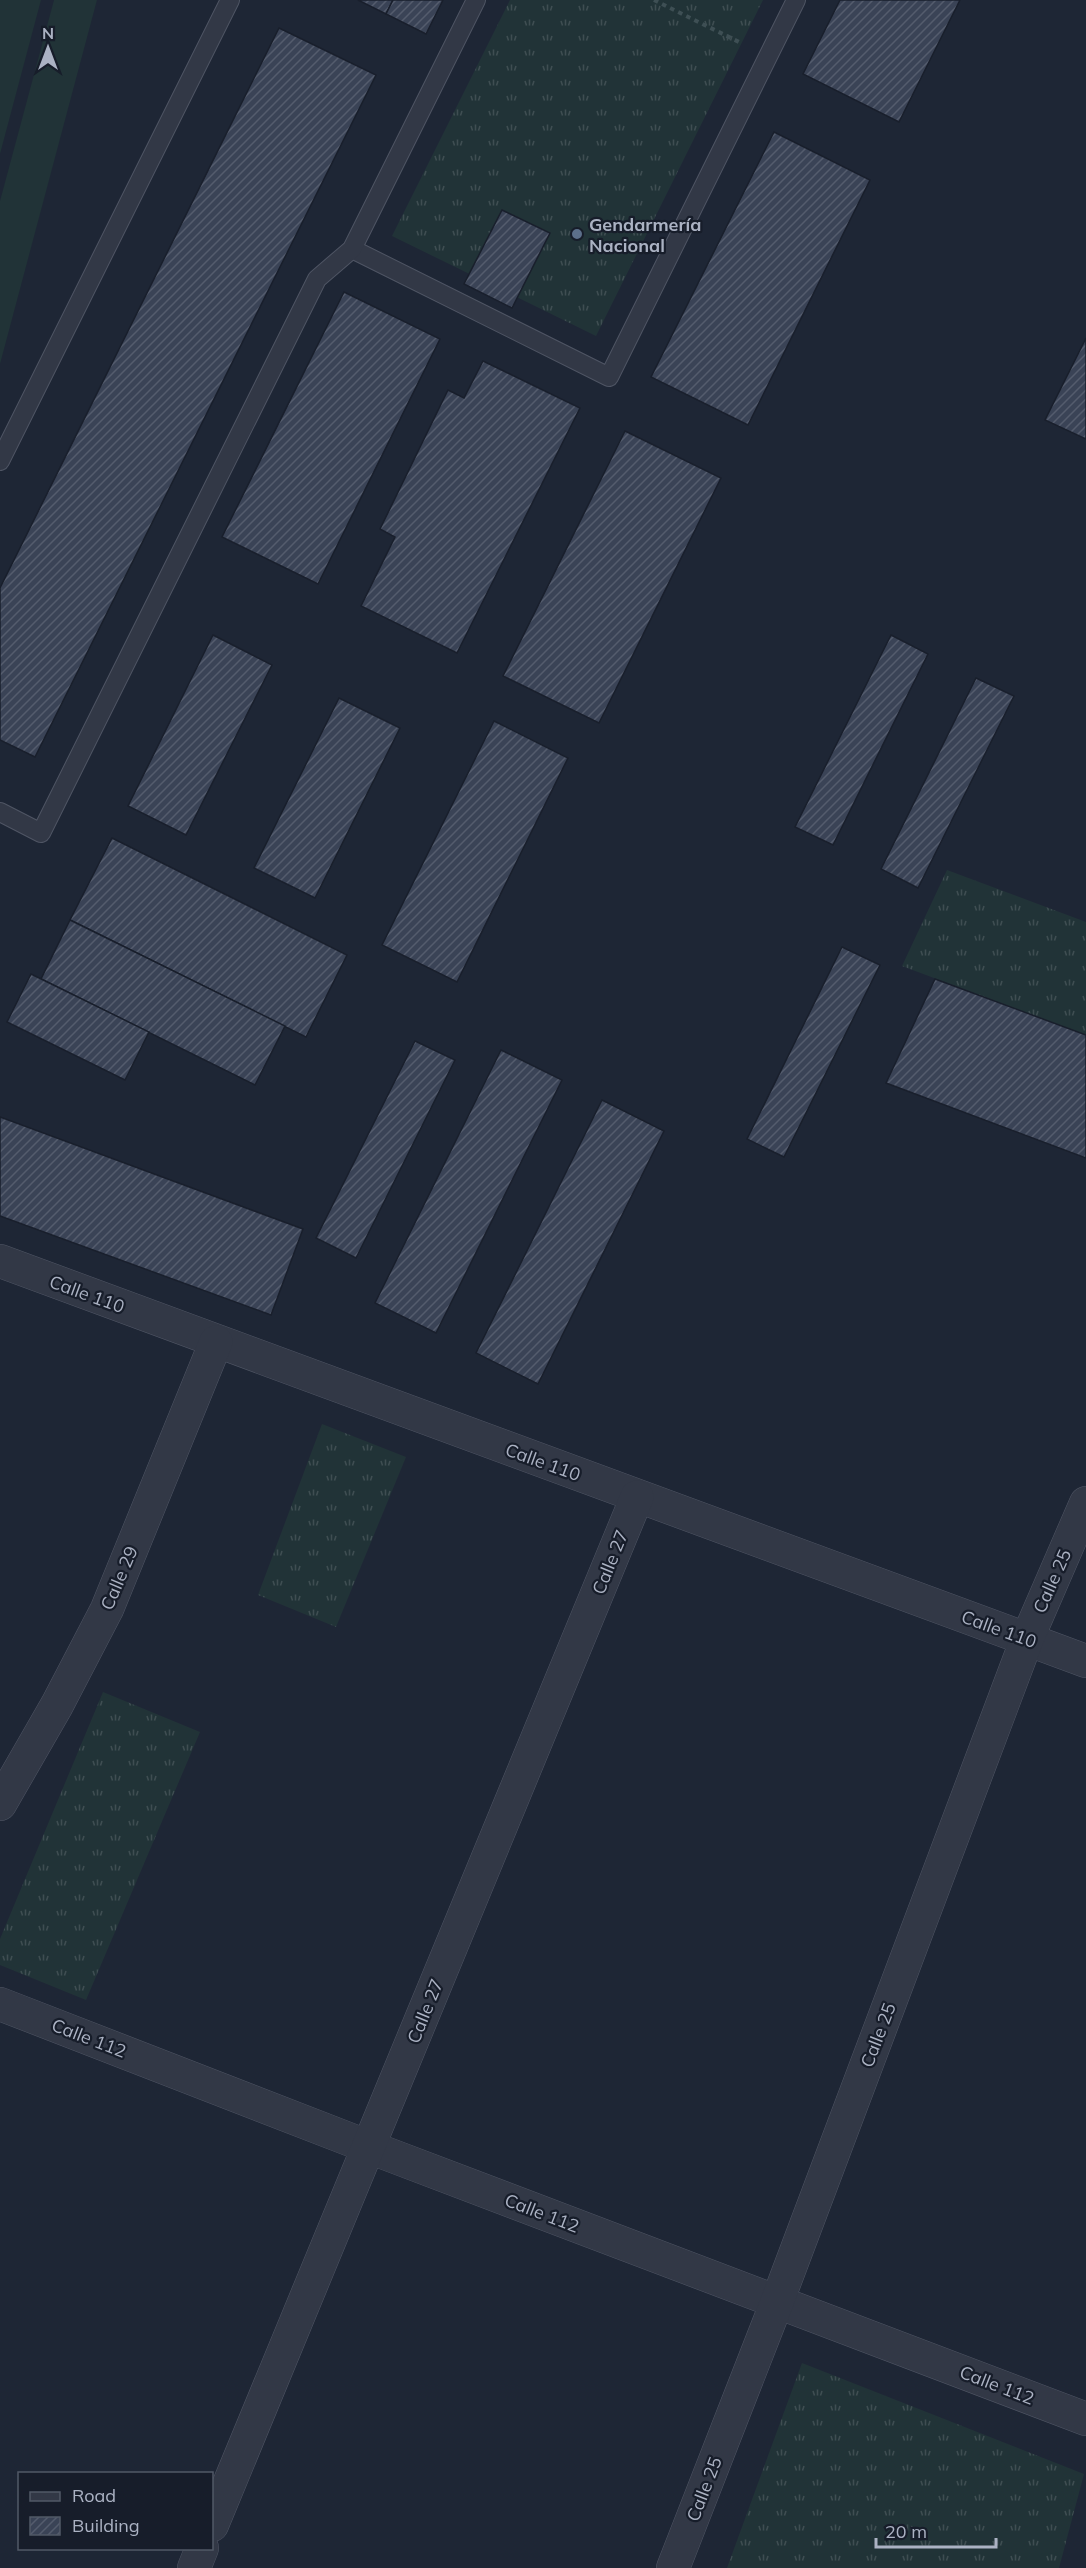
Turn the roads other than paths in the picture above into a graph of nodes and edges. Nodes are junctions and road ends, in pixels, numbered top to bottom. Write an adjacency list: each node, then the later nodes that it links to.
1 (230, 0): 5 (lane)
2 (476, 0): 4 (lane)
3 (796, 0): 4 (lane)
4 (352, 249): 6 (lane)
5 (0, 461)
6 (0, 812)
7 (0, 1262): 8 (street, Calle 110)
8 (216, 1342): 9 (street, Calle 110); 13 (street, Calle 29)
9 (637, 1497): 11 (street, Calle 110); 15 (street, Calle 27)
10 (1086, 1503): 11 (street, Calle 25)
11 (1027, 1639): 12 (street, Calle 110); 16 (street, Calle 25)
12 (1086, 1661)
13 (0, 1804)
14 (0, 2004): 15 (street, Calle 112)
15 (369, 2147): 16 (street, Calle 112); 18 (street, Calle 27)
16 (777, 2302): 17 (street, Calle 112); 21 (street, Calle 25)
17 (1086, 2419)
18 (213, 2523)
19 (201, 2550): 20 (street)
20 (194, 2568)
21 (673, 2568)

